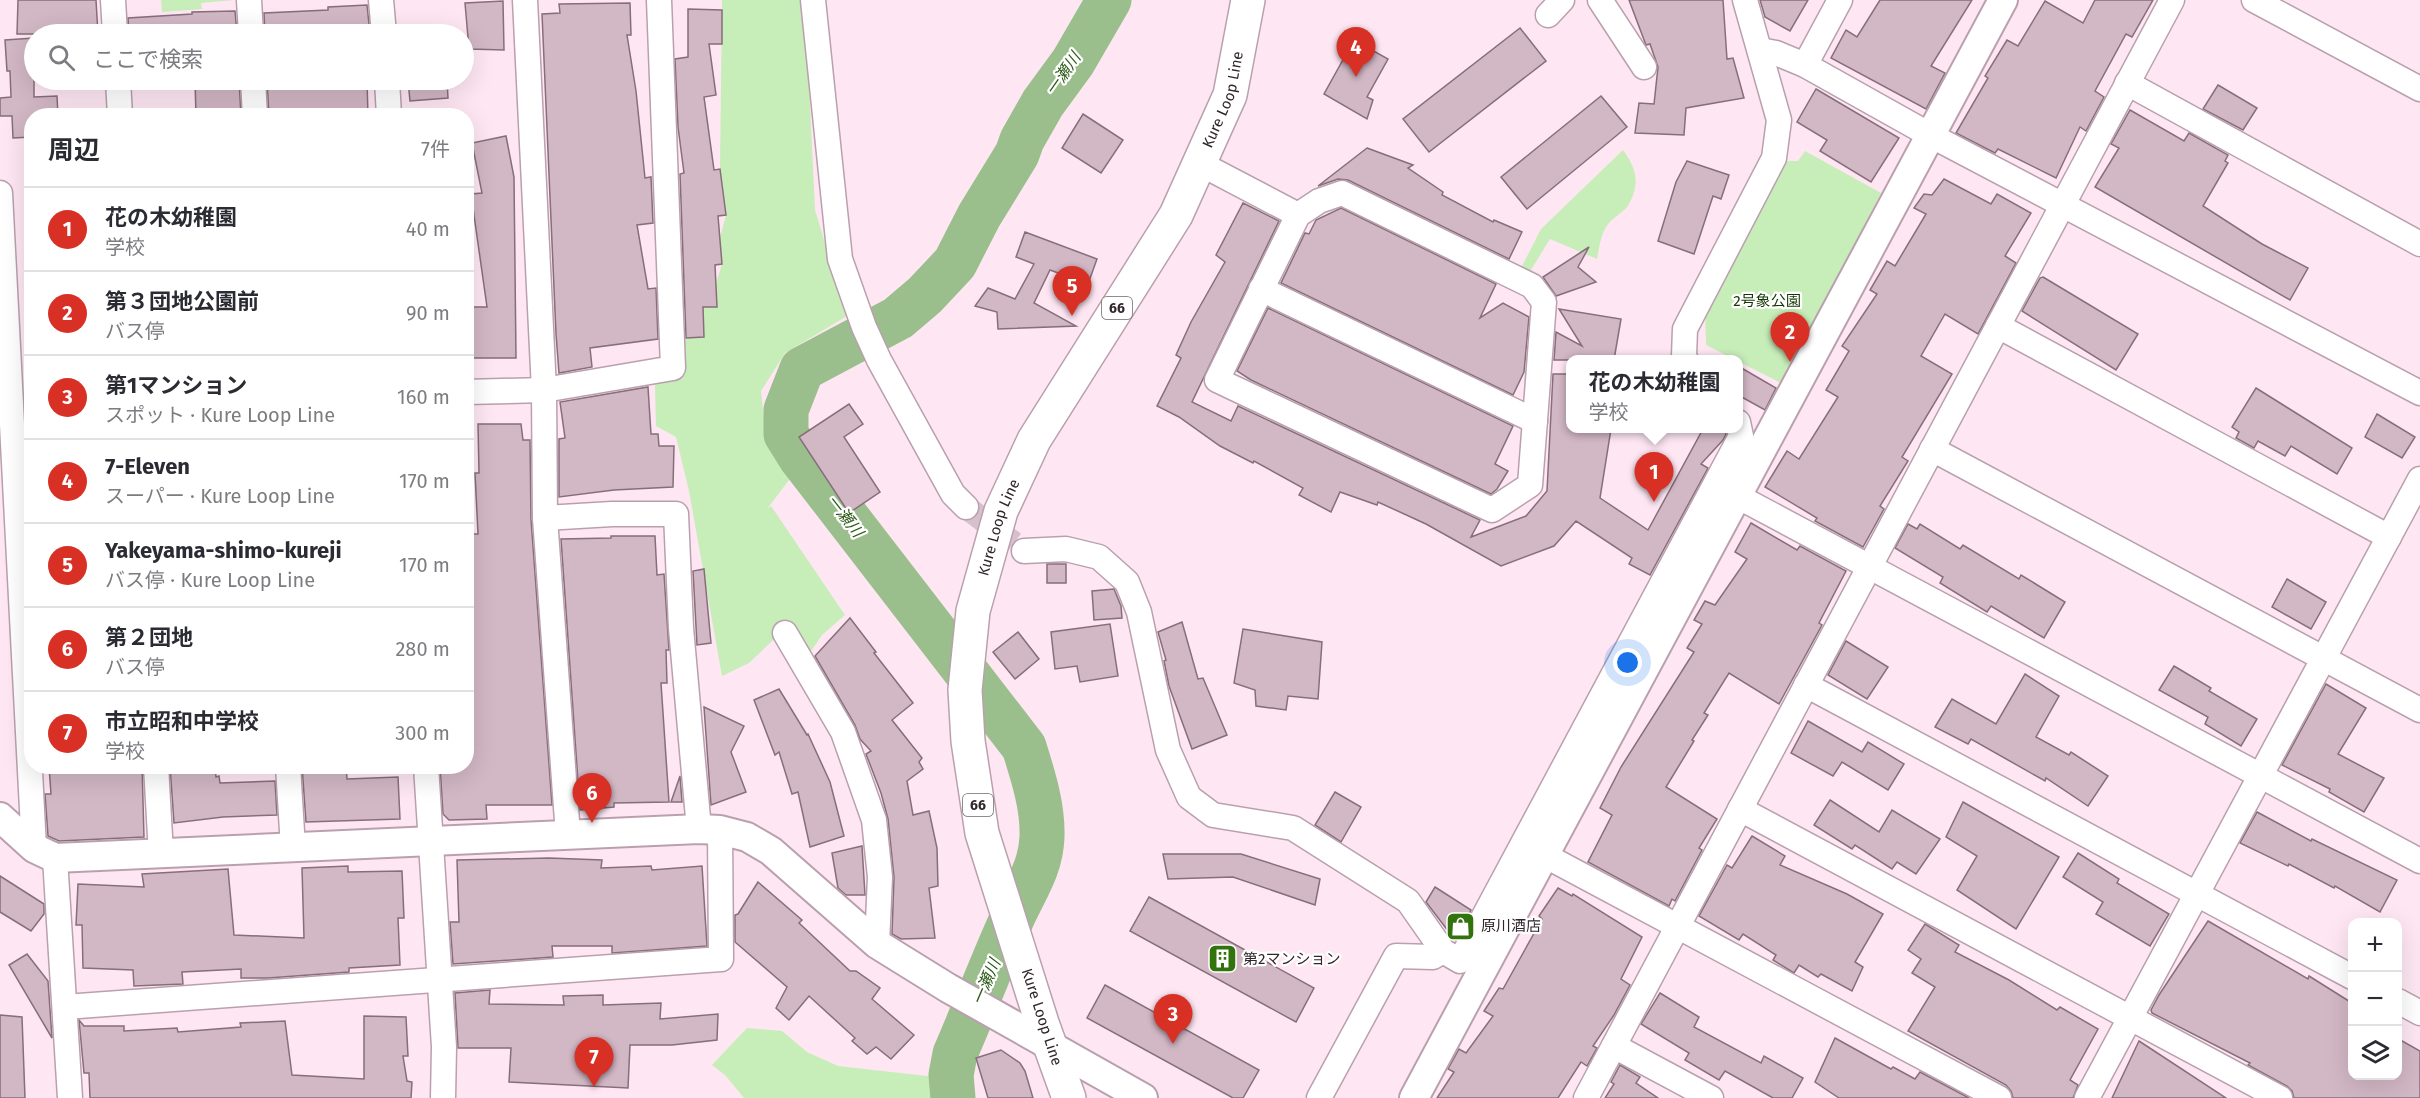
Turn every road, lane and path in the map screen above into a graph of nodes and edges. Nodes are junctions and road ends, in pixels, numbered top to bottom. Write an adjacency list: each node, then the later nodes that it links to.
1 (113, 0): 14 (street)
2 (249, 0): 15 (street)
3 (381, 0): 16 (street)
4 (525, 0): 37 (street)
5 (659, 0): 37 (street)
6 (813, 0): 46 (street)
7 (1248, 0): 29 (main road, Kure Loop Line / 66)
8 (1600, 0): 19 (street)
9 (1745, 0): 17 (street)
10 (1840, 0): 18 (street)
11 (2003, 0): 28 (street)
12 (2172, 0): 20 (street)
13 (2254, 0): 21 (street)
14 (114, 24)
15 (250, 24)
16 (383, 24)
17 (1760, 50): 18 (street); 36 (street)
18 (1805, 65): 28 (street)
19 (1644, 67)
20 (2127, 83): 31 (street); 33 (street)
21 (2420, 89)
22 (119, 90): 25 (street)
23 (254, 90): 26 (street)
24 (388, 90): 27 (street)
25 (120, 108)
26 (255, 108)
27 (389, 108)
28 (1930, 135): 31 (street); 45 (street)
29 (1199, 163): 32 (street); 82 (main road, Kure Loop Line / 66)
30 (0, 193): 40 (street)
31 (2062, 205): 35 (street); 39 (street)
32 (1298, 215): 34 (street); 41 (street)
33 (2420, 244)
34 (1262, 289): 41 (street); 41 (street)
35 (1998, 326): 43 (street); 48 (street)
36 (1684, 355)
37 (544, 390): 38 (street); 47 (street)
38 (474, 392)
39 (2420, 393)
40 (14, 408): 50 (street)
41 (1535, 421)
42 (1740, 433): 74 (street)
43 (1932, 449): 51 (street); 53 (street)
44 (2420, 479): 48 (street)
45 (1737, 496): 51 (street); 69 (street)
46 (966, 507)
47 (545, 518): 63 (street); 64 (street)
48 (2389, 537): 53 (street)
49 (1024, 550): 74 (street)
50 (24, 552)
51 (1870, 567): 54 (street); 60 (street)
52 (784, 633): 73 (street)
53 (2324, 659): 55 (street); 60 (street)
54 (1806, 685): 61 (street); 71 (street)
55 (2420, 710)
56 (39, 774): 67 (street)
57 (156, 774): 68 (street)
58 (288, 774): 66 (street)
59 (426, 774): 65 (street)
60 (2260, 776): 70 (street); 71 (street)
61 (1740, 809): 72 (street); 80 (street)
62 (0, 817): 67 (street)
63 (710, 829): 64 (street); 73 (street); 76 (street)
64 (568, 835): 65 (street)
65 (429, 841): 66 (street); 76 (street)
66 (293, 848): 68 (street)
67 (45, 853): 68 (street); 78 (street)
68 (161, 854)
69 (1544, 855): 72 (street); 88 (street)
70 (2420, 861)
71 (2197, 894): 75 (street); 80 (street)
72 (1678, 926): 81 (street); 91 (street)
73 (877, 944): 82 (street)
74 (1443, 951): 87 (street)
75 (2348, 975)
76 (439, 980): 78 (street); 84 (street)
77 (2402, 1004): 79 (street)
78 (65, 1007): 83 (street)
79 (2420, 1013)
80 (2131, 1018): 92 (street); 93 (street)
81 (1614, 1046): 89 (street); 90 (street)
82 (1051, 1047): 85 (main road, Kure Loop Line / 66); 86 (street)
83 (70, 1098)
84 (443, 1098)
85 (1069, 1098)
86 (1143, 1098)
87 (1319, 1098)
88 (1414, 1098)
89 (1586, 1098)
90 (1711, 1098)
91 (1999, 1098)
92 (2088, 1098)
93 (2280, 1098)

